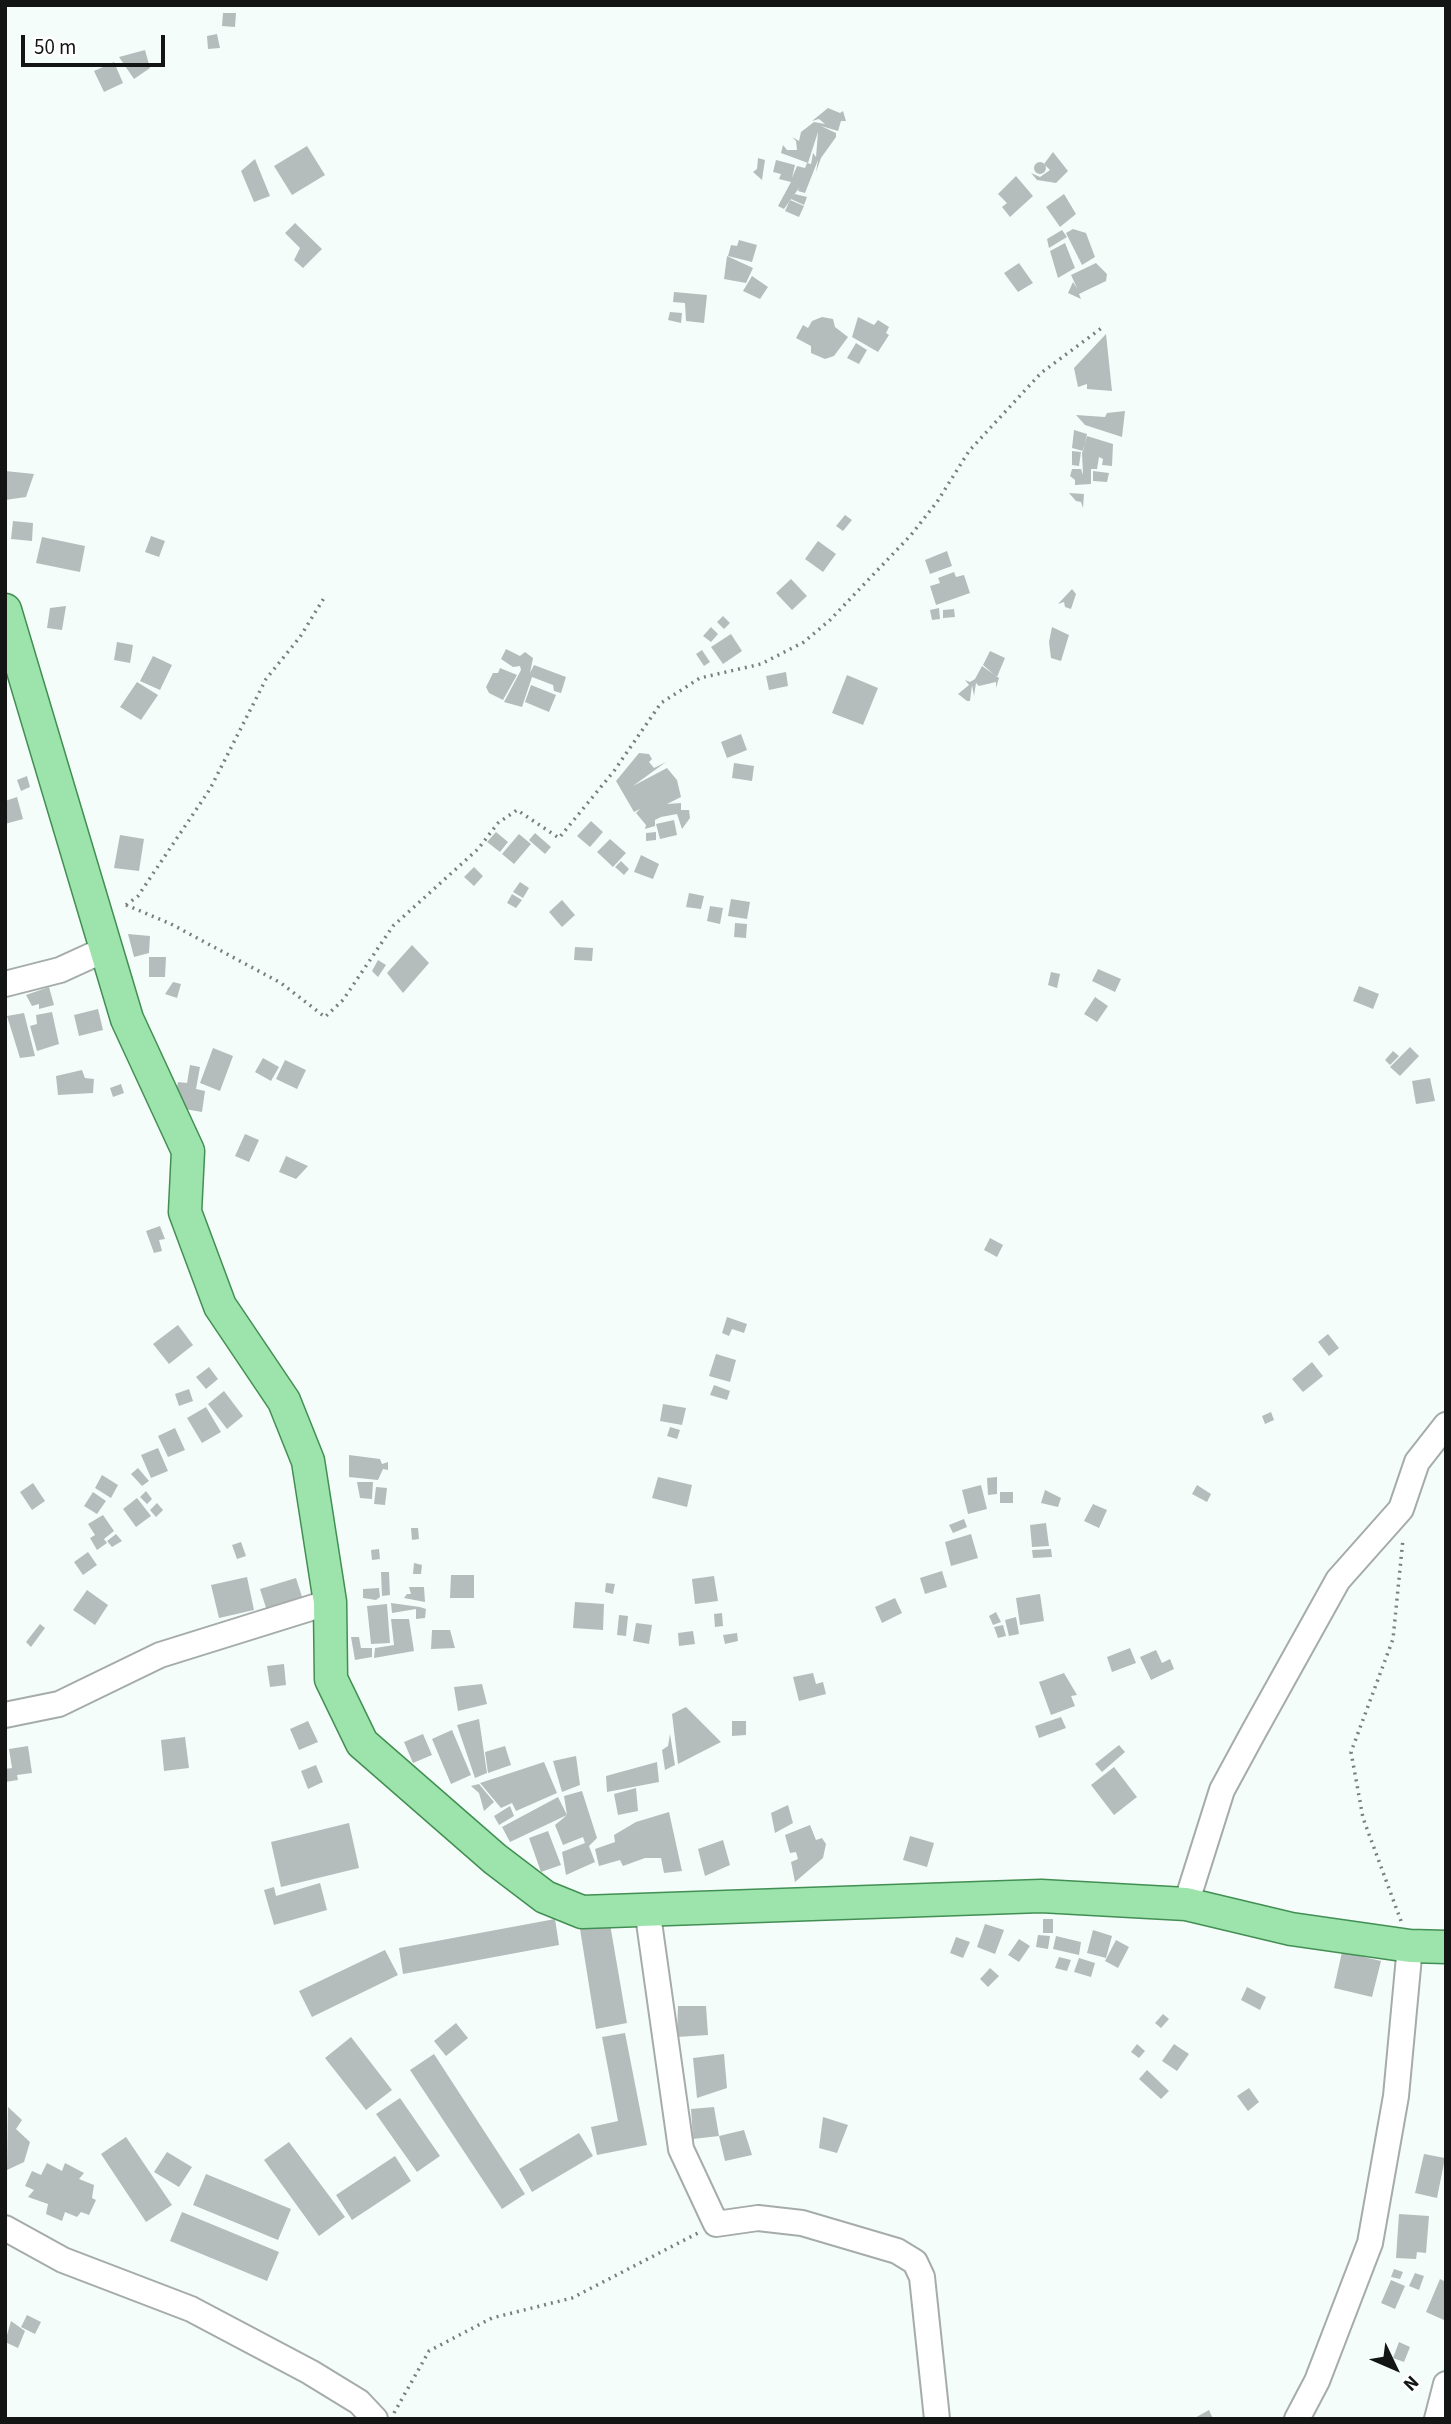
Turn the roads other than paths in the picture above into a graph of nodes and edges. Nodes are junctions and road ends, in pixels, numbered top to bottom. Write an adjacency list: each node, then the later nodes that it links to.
1 (5, 610): 2 (main road)
2 (104, 943): 3 (street); 5 (main road)
3 (5, 984)
4 (1446, 1425): 7 (street)
5 (330, 1601): 6 (street); 8 (main road)
6 (5, 1716)
7 (1186, 1904): 8 (main road); 9 (main road)
8 (647, 1908): 14 (street)
9 (1410, 1946): 10 (main road); 15 (street)
10 (1446, 1947)
11 (5, 2228): 13 (street)
12 (1446, 2384): 16 (street)
13 (375, 2419)
14 (937, 2419)
15 (1297, 2419)
16 (1437, 2419)

